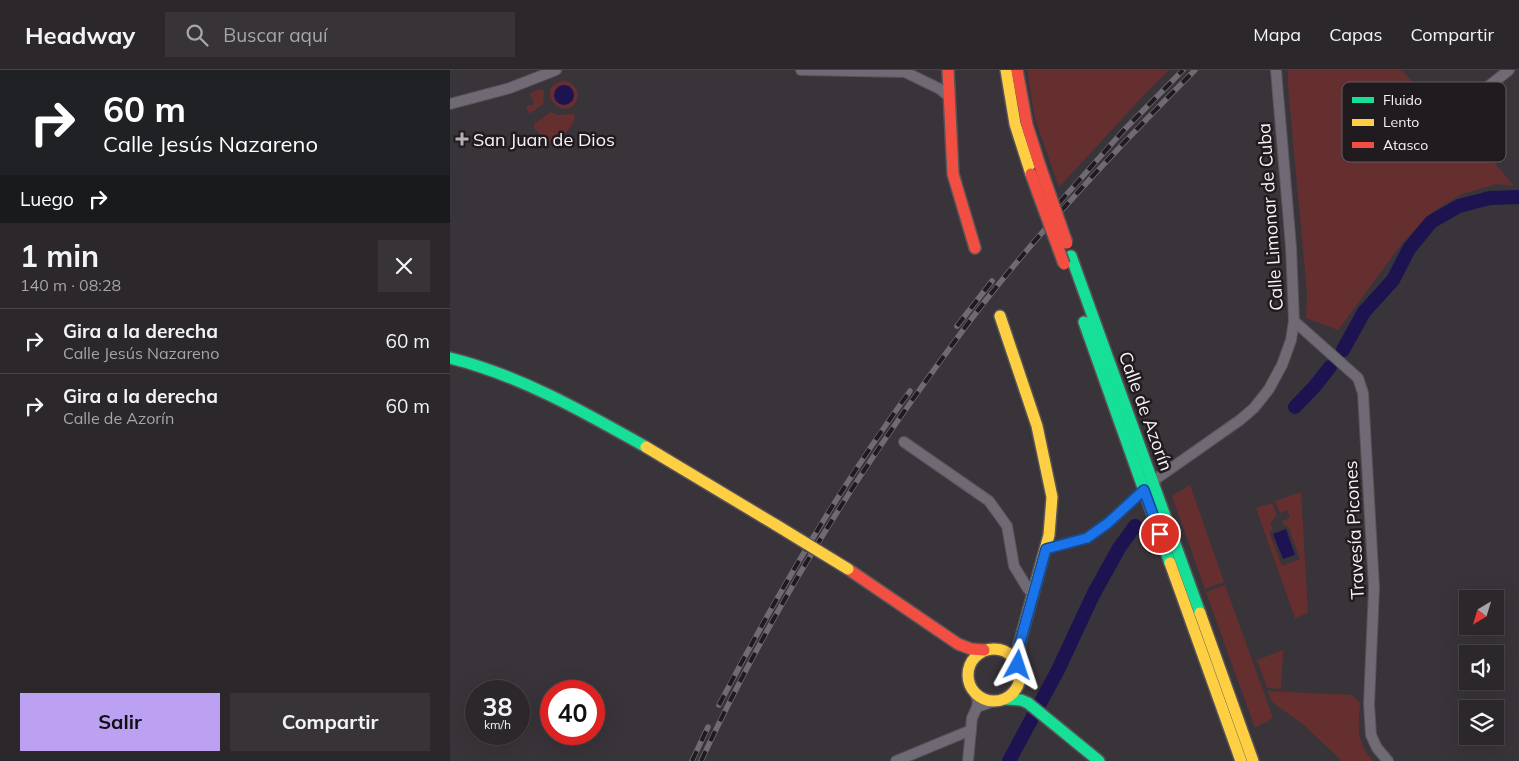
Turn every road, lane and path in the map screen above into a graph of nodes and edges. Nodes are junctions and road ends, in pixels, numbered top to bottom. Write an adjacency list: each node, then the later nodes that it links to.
1 (556, 70): 11 (street)
2 (801, 70): 3 (street)
3 (854, 70): 10 (street)
4 (948, 70): 10 (main road)
5 (1006, 70): 13 (main road, Calle de Azorín, bridge)
6 (1016, 70): 13 (main road, Calle de Azorín, bridge)
7 (1276, 70): 15 (street, Calle Limonar de Cuba)
8 (1510, 70): 9 (street)
9 (1495, 82)
10 (948, 96): 12 (main road)
11 (450, 104)
12 (975, 248)
13 (1068, 260): 18 (main road, Calle de Azorín); 19 (main road, Calle de Azorín)
14 (1000, 316): 20 (main road)
15 (1294, 321): 18 (street, Calle Limonar de Cuba); 39 (street, Travesía Picones)
16 (450, 358): 23 (main road, bridge)
17 (904, 442): 21 (street)
18 (1153, 480): 38 (main road, Calle de Azorín)
19 (1144, 490): 20 (street); 37 (main road, Calle de Azorín)
20 (1046, 549): 21 (main road)
21 (1034, 594): 22 (main road)
22 (1022, 634): 24 (main road); 25 (main road)
23 (958, 644): 24 (main road); 26 (main road)
24 (990, 649): 25 (main road); 26 (main road)
25 (1018, 665): 27 (main road)
26 (967, 672): 28 (main road)
27 (1019, 683): 29 (main road); 31 (main road)
28 (975, 694): 30 (main road); 32 (street)
29 (1006, 699): 30 (main road); 31 (main road)
30 (991, 702): 32 (street)
31 (1030, 705): 36 (main road)
32 (977, 707): 33 (street)
33 (971, 730): 34 (street); 35 (street)
34 (896, 761)
35 (968, 761)
36 (1099, 761)
37 (1241, 761)
38 (1253, 761)
39 (1388, 761)

